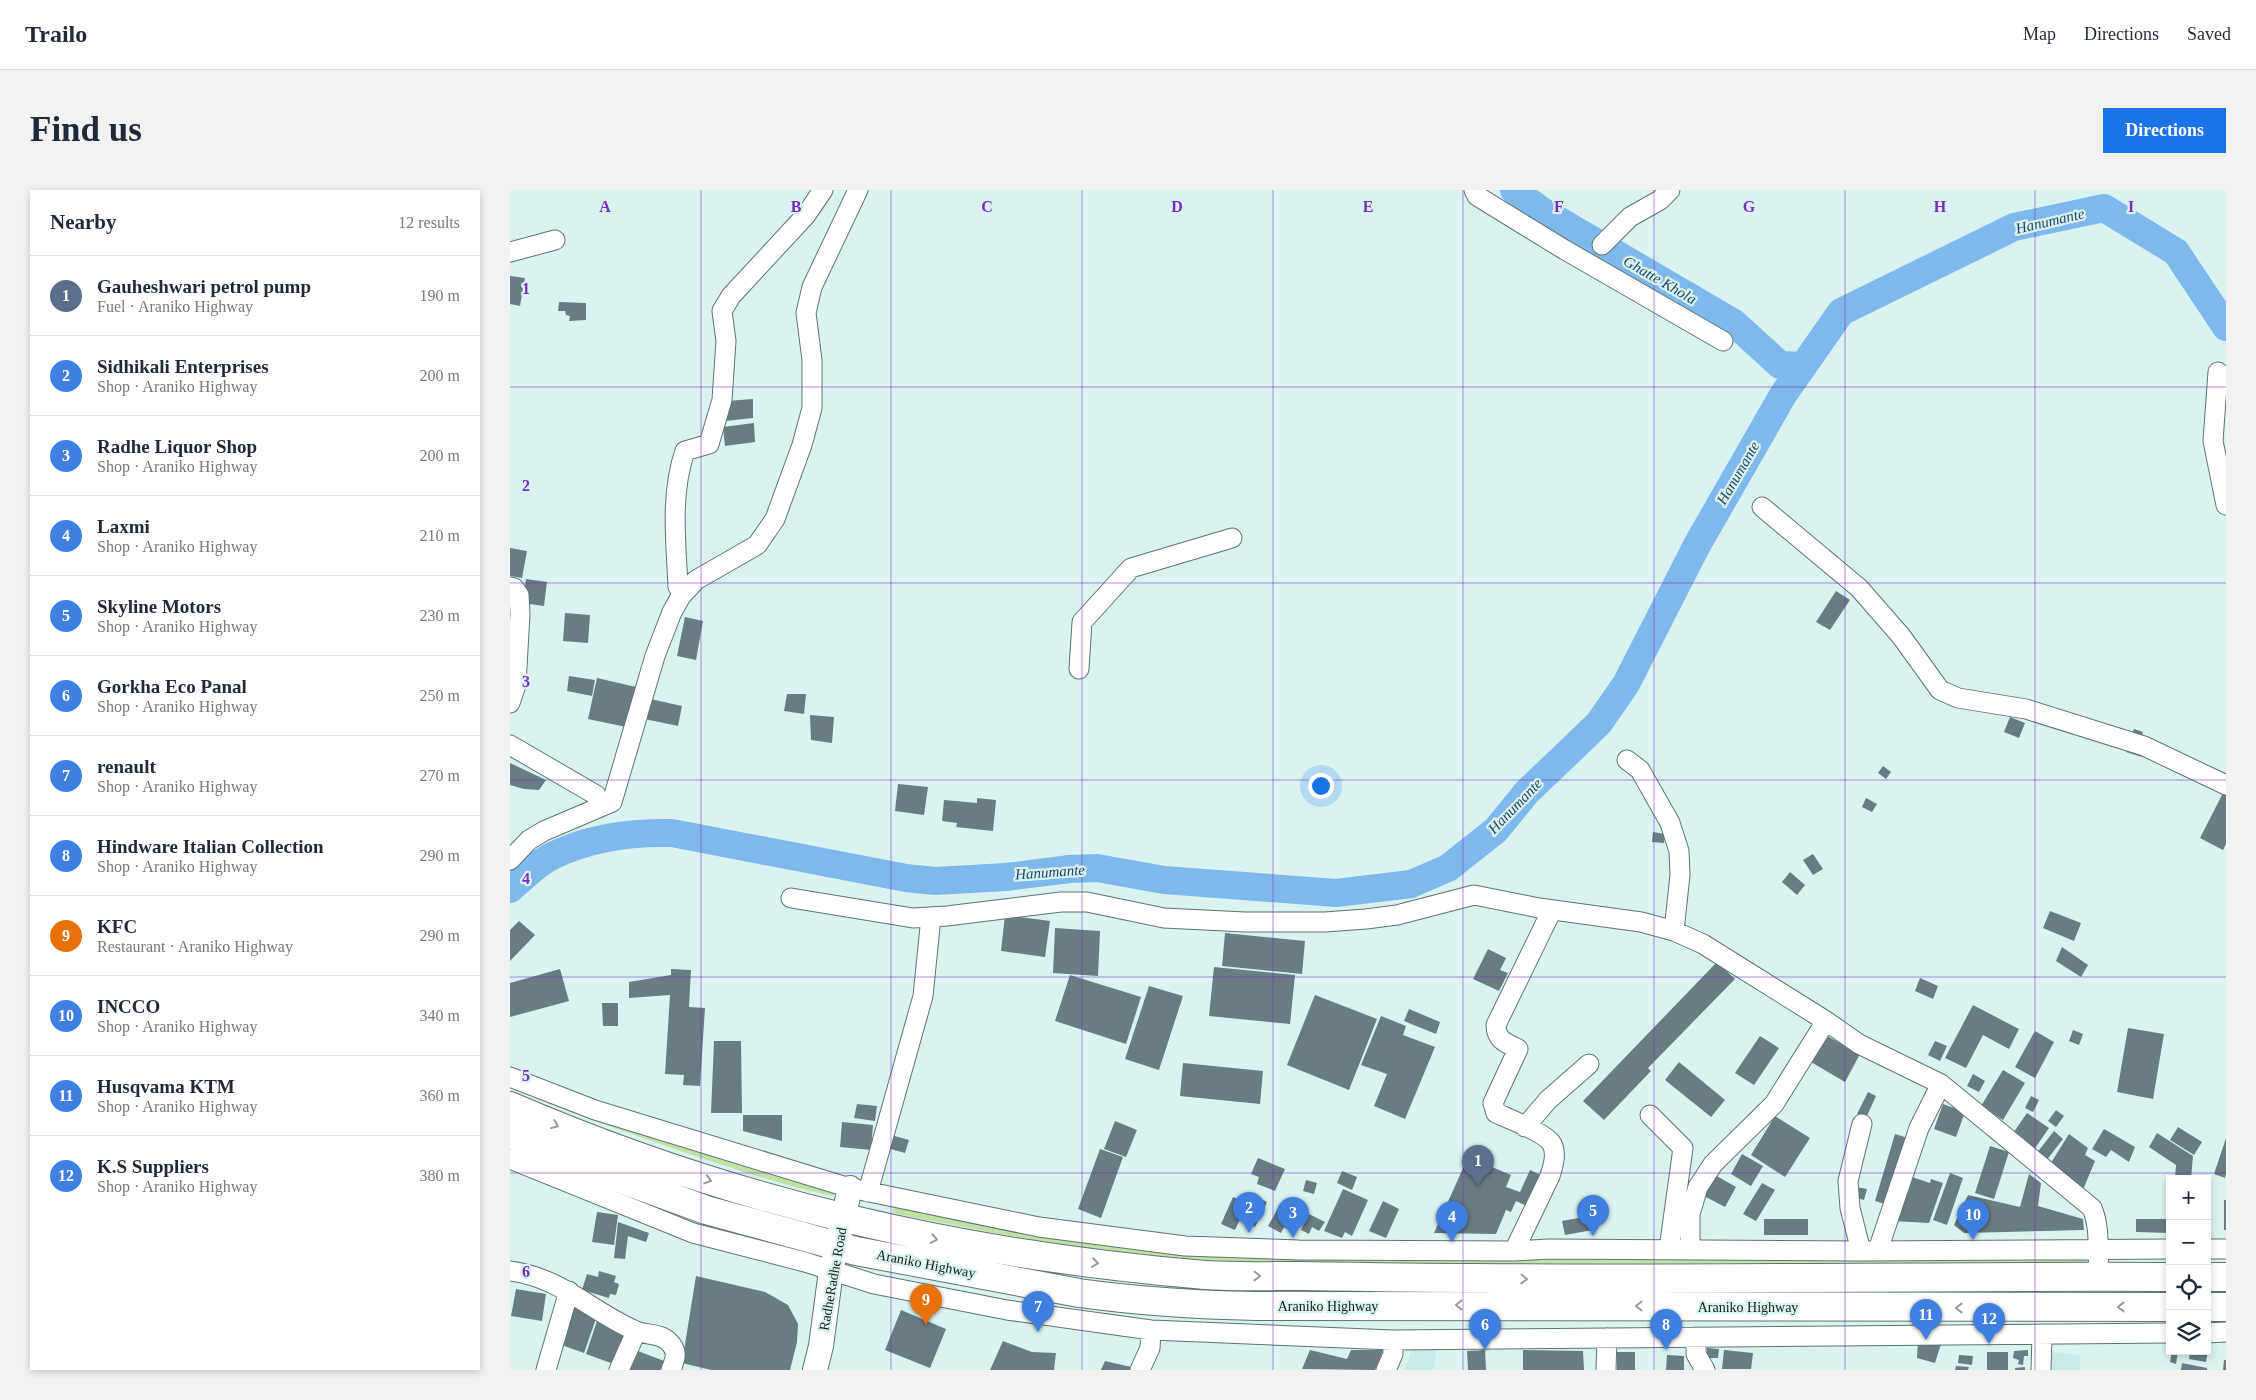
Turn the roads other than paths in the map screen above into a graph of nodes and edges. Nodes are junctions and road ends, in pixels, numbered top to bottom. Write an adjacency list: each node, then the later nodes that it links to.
1 (823, 190): 14 (street)
2 (858, 190): 20 (street)
3 (1474, 190): 8 (street)
4 (1670, 190): 6 (street)
5 (555, 240): 7 (street)
6 (1602, 245)
7 (510, 252)
8 (1723, 341)
9 (2218, 372): 10 (street)
10 (2226, 505)
11 (1762, 507): 19 (street)
12 (1232, 538): 15 (street)
13 (510, 587): 16 (street)
14 (678, 587)
15 (1079, 669)
16 (510, 703)
17 (510, 746): 20 (street)
18 (1628, 760): 25 (street)
19 (2226, 784)
20 (602, 806): 21 (street)
21 (510, 860)
22 (791, 898): 24 (street)
23 (1550, 910): 24 (street); 25 (street); 33 (street)
24 (931, 917): 36 (street)
25 (1674, 931): 26 (street)
26 (1826, 1021): 29 (street); 43 (street)
27 (1589, 1064): 33 (street)
28 (510, 1077): 36 (street)
29 (1941, 1084): 38 (street); 45 (street)
30 (510, 1106): 37 (highway, Araniko Highway, one-way to 37)
31 (1650, 1115): 39 (street)
32 (1862, 1124): 45 (street)
33 (1525, 1127): 44 (street)
34 (510, 1134): 46 (highway, Araniko Highway)
35 (510, 1159): 46 (street)
36 (859, 1190): 37 (main road, RadheRadhe Road); 44 (street)
37 (843, 1218): 46 (main road, RadheRadhe Road); 48 (highway, Araniko Highway, one-way to 48)
38 (2097, 1248): 40 (street); 45 (street); 48 (street)
39 (1669, 1249): 43 (street); 44 (street)
40 (2166, 1249)
41 (2211, 1249): 42 (street)
42 (2226, 1249)
43 (1690, 1250): 45 (street)
44 (1514, 1251)
45 (1869, 1251)
46 (834, 1259): 53 (highway, Araniko Highway, one-way to 46); 56 (street); 68 (main road, RadheRadhe Road)
47 (510, 1271): 52 (street)
48 (2099, 1276): 49 (highway, Araniko Highway)
49 (2166, 1277)
50 (2211, 1277): 51 (highway)
51 (2226, 1277)
52 (569, 1291): 57 (street); 65 (street)
53 (2166, 1307)
54 (2211, 1307): 55 (highway)
55 (2226, 1307)
56 (1151, 1330): 64 (street); 69 (street)
57 (636, 1332): 66 (street); 67 (street)
58 (2211, 1332): 59 (street)
59 (2226, 1332)
60 (2166, 1333): 61 (street)
61 (2042, 1334): 62 (street); 73 (street)
62 (1696, 1337): 63 (street); 72 (street)
63 (1607, 1338): 64 (street); 71 (street)
64 (1394, 1340): 70 (street)
65 (546, 1370)
66 (619, 1370)
67 (671, 1370)
68 (815, 1370)
69 (1140, 1370)
70 (1386, 1370)
71 (1606, 1370)
72 (1705, 1370)
73 (2041, 1370)

